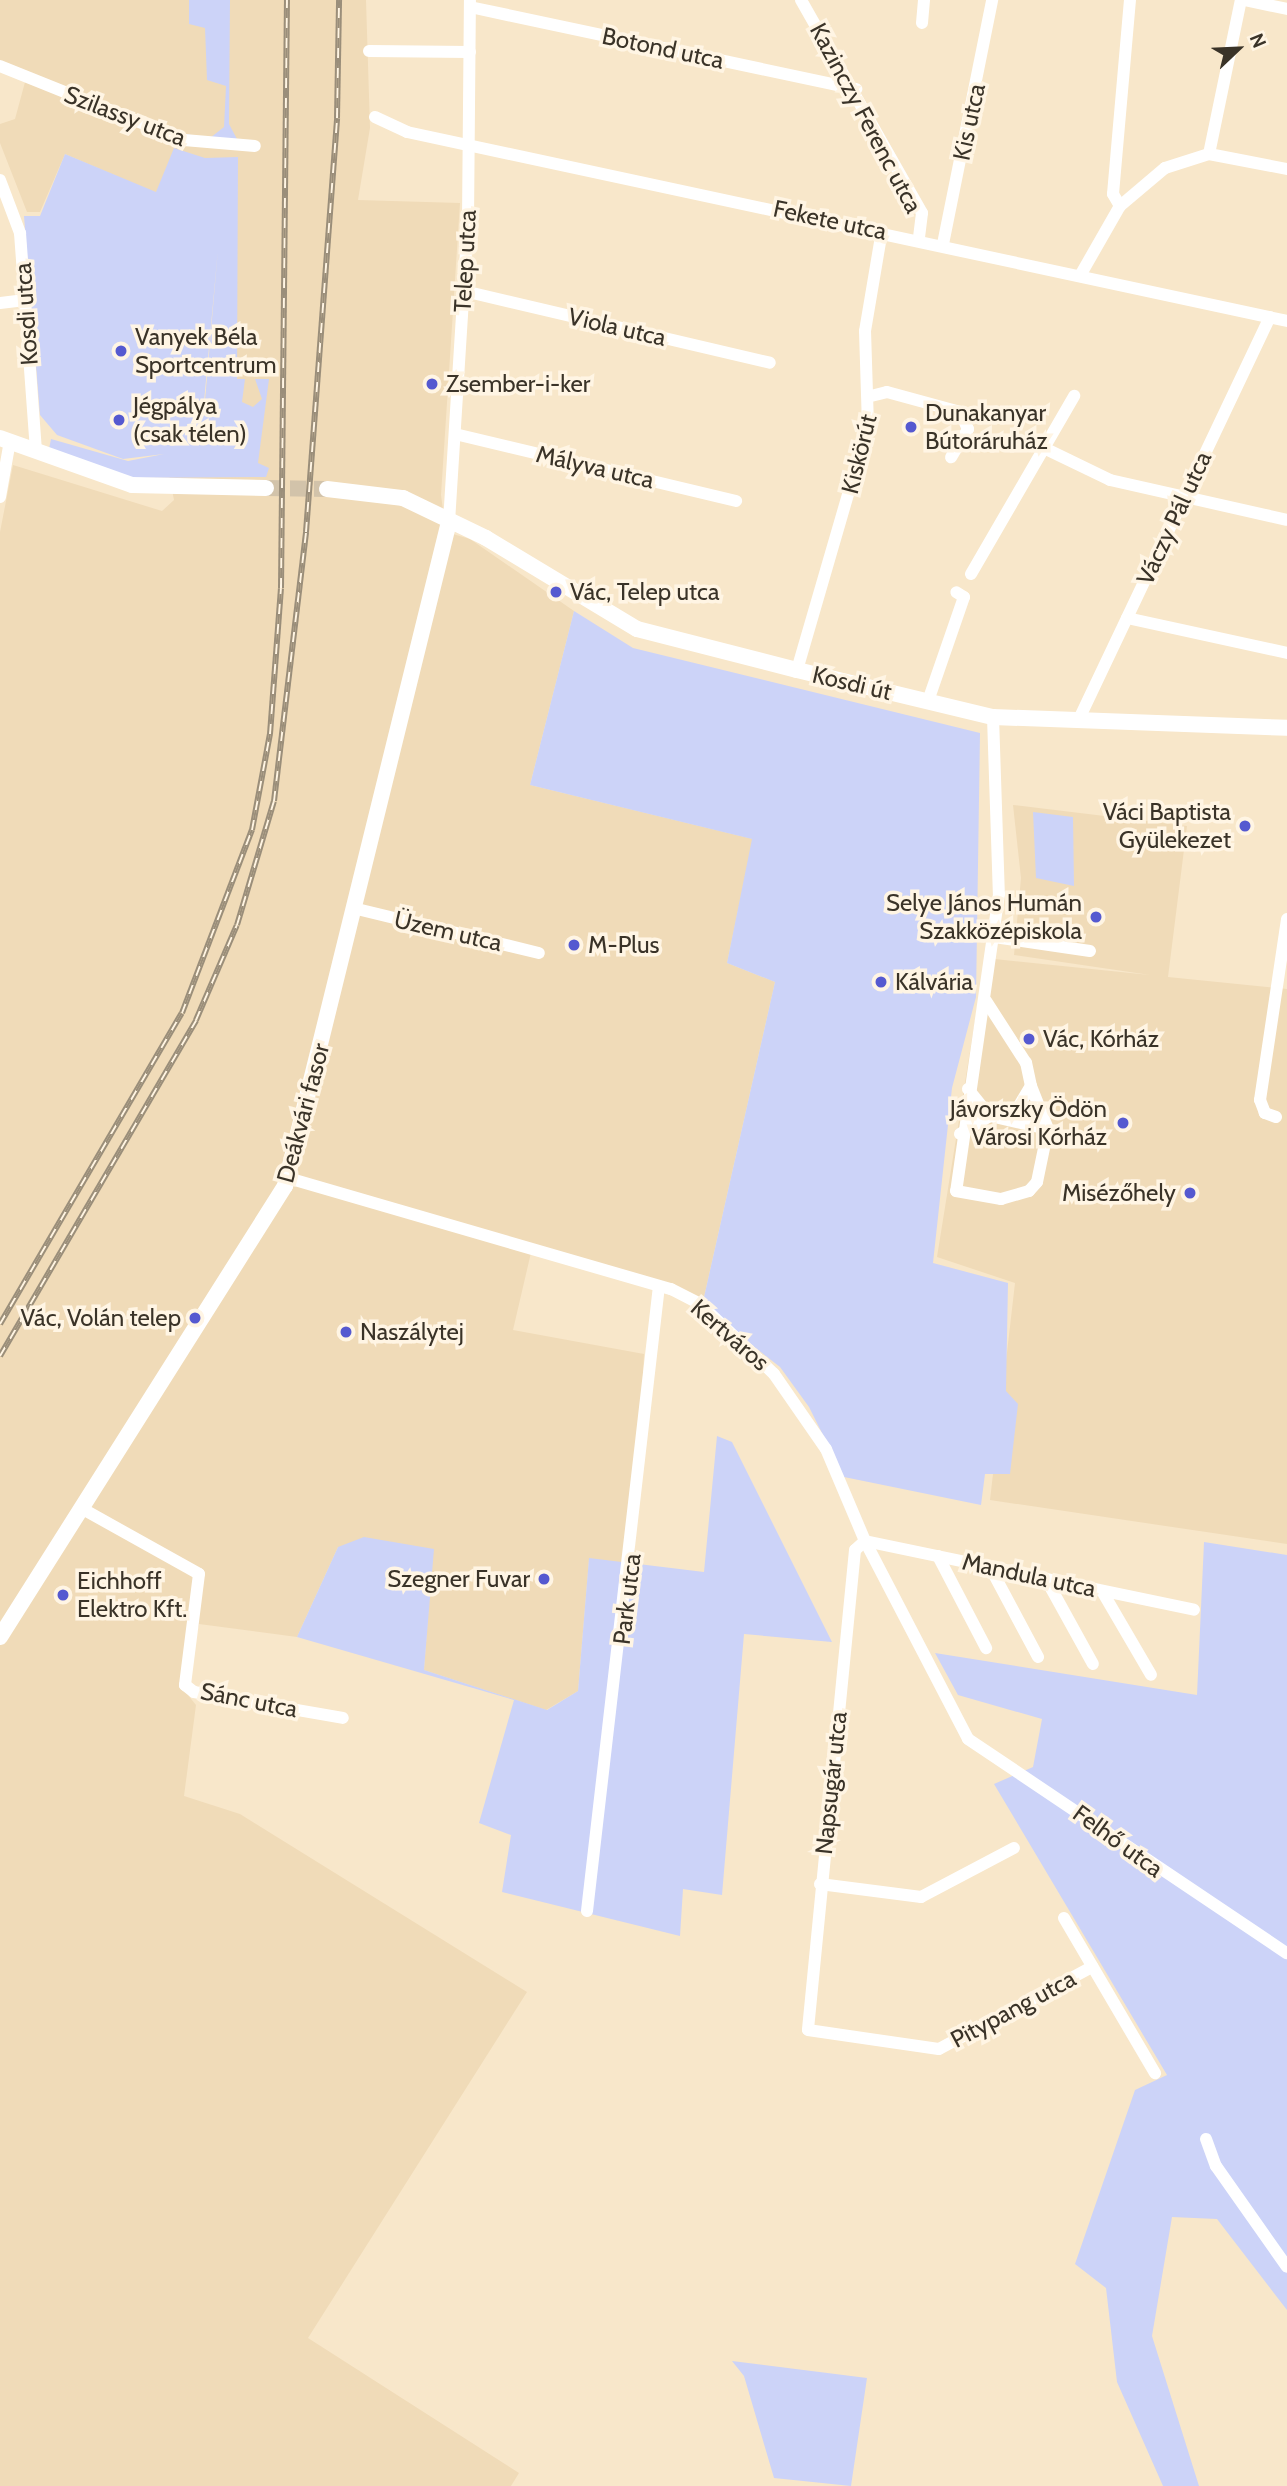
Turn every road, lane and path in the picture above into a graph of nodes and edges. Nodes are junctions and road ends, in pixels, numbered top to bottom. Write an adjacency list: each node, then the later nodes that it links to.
1 (802, 0): 12 (street, Kazinczy Ferenc utca)
2 (924, 0): 8 (street)
3 (992, 0): 22 (street, Kis utca)
4 (1130, 0): 19 (street)
5 (1243, 0): 7 (street); 16 (street)
6 (470, 4): 10 (street, Telep utca); 12 (street, Botond utca)
7 (1287, 9)
8 (922, 23)
9 (369, 51): 10 (street)
10 (470, 52): 14 (street, Telep utca)
11 (0, 66): 15 (street, Szilassy utca)
12 (856, 89): 21 (street, Kazinczy Ferenc utca)
13 (375, 117): 14 (street, Fekete utca)
14 (470, 144): 20 (street, Fekete utca); 24 (street, Telep utca)
15 (255, 146)
16 (1209, 153): 17 (street); 19 (street)
17 (1287, 169)
18 (0, 180): 25 (street, Kosdi utca)
19 (1119, 206): 23 (street)
20 (882, 231): 21 (street, Fekete utca); 30 (street, Kiskörút)
21 (919, 238): 22 (street, Fekete utca)
22 (943, 244): 23 (street, Fekete utca)
23 (1081, 274): 27 (street, Fekete utca)
24 (464, 290): 29 (street, Viola utca); 32 (street, Telep utca)
25 (25, 300): 26 (street); 35 (street, Kosdi utca)
26 (0, 303)
27 (1270, 317): 28 (street, Fekete utca); 40 (street, Váczy Pál utca)
28 (1287, 321)
29 (770, 363)
30 (870, 396): 36 (street); 48 (street, Kiskörút)
31 (1074, 396): 34 (street)
32 (455, 434): 41 (street, Mályva utca); 43 (street, Telep utca)
33 (5, 440): 35 (street); 39 (street)
34 (1046, 449): 40 (street); 44 (street)
35 (36, 451): 37 (street)
36 (951, 457)
37 (266, 488)
38 (327, 489): 43 (street, Kosdi út)
39 (0, 497)
40 (1184, 499): 42 (street); 46 (street, Váczy Pál utca)
41 (736, 500)
42 (1287, 520)
43 (449, 522): 48 (street, Kosdi út); 53 (street, Deákvári fasor)
44 (971, 574)
45 (957, 592): 49 (street)
46 (1127, 618): 47 (street); 51 (street, Váczy Pál utca)
47 (1287, 653)
48 (797, 670): 49 (street, Kosdi út)
49 (928, 701): 50 (street, Kosdi út)
50 (993, 716): 51 (street, Kosdi út); 55 (street)
51 (1079, 719): 52 (street, Kosdi út)
52 (1287, 728)
53 (357, 909): 57 (street, Üzem utca); 65 (street, Deákvári fasor)
54 (1287, 919): 62 (street)
55 (994, 937): 56 (street); 58 (street)
56 (1090, 951)
57 (539, 953)
58 (986, 1001): 59 (street); 60 (street)
59 (1031, 1086): 61 (street); 63 (street)
60 (968, 1088): 61 (street); 64 (street)
61 (990, 1115): 63 (street); 64 (street)
62 (1276, 1117)
63 (1048, 1129): 64 (street)
64 (960, 1135)
65 (288, 1178): 66 (street, Kertváros); 67 (street, Deákvári fasor)
66 (659, 1286): 68 (street, Kertváros); 83 (street, Park utca)
67 (81, 1508): 74 (street, Deákvári fasor); 79 (street, Sánc utca)
68 (864, 1541): 69 (street, Mandula utca); 80 (street, Kertváros); 82 (street, Napsugár utca)
69 (939, 1556): 70 (street, Mandula utca); 75 (street)
70 (990, 1567): 71 (street, Mandula utca); 76 (street)
71 (1046, 1579): 72 (street, Mandula utca); 77 (street)
72 (1102, 1591): 73 (street, Mandula utca); 78 (street)
73 (1194, 1610)
74 (0, 1637)
75 (986, 1648)
76 (1038, 1657)
77 (1094, 1664)
78 (1151, 1675)
79 (343, 1717)
80 (968, 1739): 85 (street, Felhő utca)
81 (1014, 1848): 82 (street)
82 (820, 1884): 87 (street, Napsugár utca)
83 (587, 1911)
84 (1063, 1918): 86 (street)
85 (1287, 1953)
86 (1092, 1967): 87 (street, Pitypang utca); 88 (street)
87 (808, 2030)
88 (1155, 2073)
89 (1206, 2139): 90 (street)
90 (1287, 2267)

